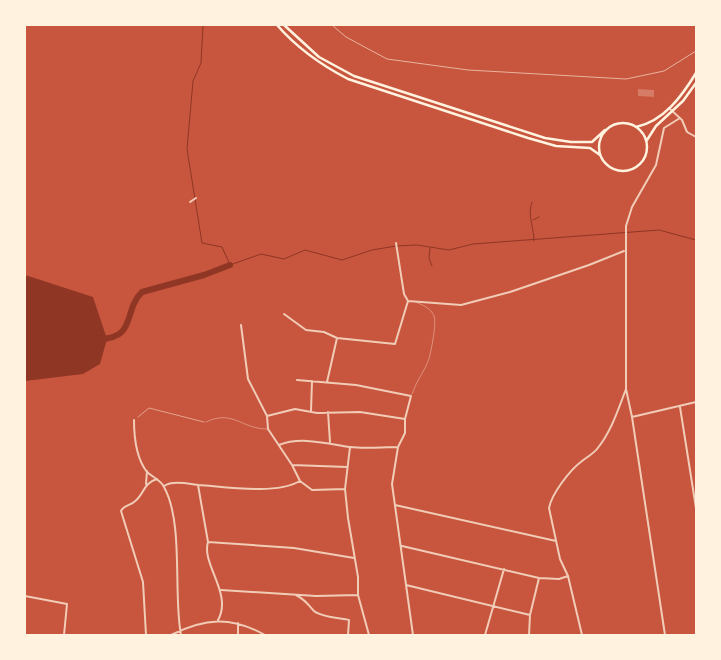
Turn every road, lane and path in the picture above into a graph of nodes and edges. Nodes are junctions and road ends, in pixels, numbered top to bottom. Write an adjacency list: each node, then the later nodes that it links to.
1 (278, 25): 12 (main road)
2 (284, 25): 9 (main road)
3 (696, 73): 5 (main road)
4 (696, 83): 6 (main road)
5 (669, 108): 6 (street); 8 (main road)
6 (673, 112): 7 (street); 11 (main road)
7 (680, 118): 10 (street); 16 (street)
8 (636, 127): 9 (main road); 11 (main road)
9 (605, 130): 12 (main road)
10 (696, 137)
11 (646, 141): 12 (main road)
12 (600, 155)
13 (196, 198): 14 (street)
14 (190, 202)
15 (396, 243): 17 (street)
16 (624, 250): 18 (street); 25 (street)
17 (408, 301): 18 (street); 21 (street)
18 (412, 301): 26 (lane)
19 (284, 314): 21 (street)
20 (240, 325): 31 (street)
21 (337, 338): 24 (street)
22 (297, 380): 23 (street)
23 (312, 381): 24 (street); 29 (street)
24 (327, 382): 26 (street)
25 (626, 389): 32 (street); 52 (street)
26 (412, 396): 33 (street)
27 (696, 402): 28 (street)
28 (680, 407): 32 (street); 51 (street)
29 (311, 411): 30 (street); 31 (street)
30 (328, 412): 33 (street); 37 (street)
31 (267, 416): 36 (street)
32 (632, 417): 81 (street)
33 (406, 419): 40 (street)
34 (134, 420): 35 (path); 43 (street)
35 (206, 422): 36 (lane)
36 (268, 429): 38 (street)
37 (330, 442): 38 (street); 39 (street)
38 (279, 445): 41 (street)
39 (350, 447): 40 (street); 42 (street)
40 (398, 447): 50 (street)
41 (292, 465): 42 (street); 45 (street)
42 (348, 467): 49 (street)
43 (147, 471): 44 (street); 46 (street)
44 (157, 479): 46 (street); 48 (street)
45 (300, 481): 47 (street); 49 (street)
46 (146, 485): 70 (street)
47 (198, 485): 48 (street); 53 (street)
48 (164, 486): 68 (street)
49 (345, 489): 55 (street)
50 (395, 505): 52 (street); 54 (street)
51 (696, 508)
52 (556, 541): 57 (street)
53 (208, 542): 55 (street); 60 (street)
54 (402, 546): 56 (street); 59 (street)
55 (355, 558): 63 (street)
56 (504, 568): 58 (street); 64 (street)
57 (568, 576): 58 (street); 80 (street)
58 (539, 578): 65 (street)
59 (406, 585): 64 (street); 77 (street)
60 (220, 590): 61 (street); 66 (street)
61 (294, 594): 63 (street); 75 (street)
62 (25, 596): 69 (street)
63 (358, 596): 76 (street)
64 (494, 606): 65 (street); 78 (street)
65 (530, 615): 79 (street)
66 (218, 620): 67 (street); 68 (street)
67 (238, 623): 73 (street); 74 (street)
68 (180, 629): 71 (street); 72 (street)
69 (64, 635)
70 (146, 635)
71 (171, 635)
72 (181, 635)
73 (238, 635)
74 (265, 635)
75 (348, 635)
76 (369, 635)
77 (413, 635)
78 (485, 635)
79 (529, 635)
80 (582, 635)
81 (665, 635)

